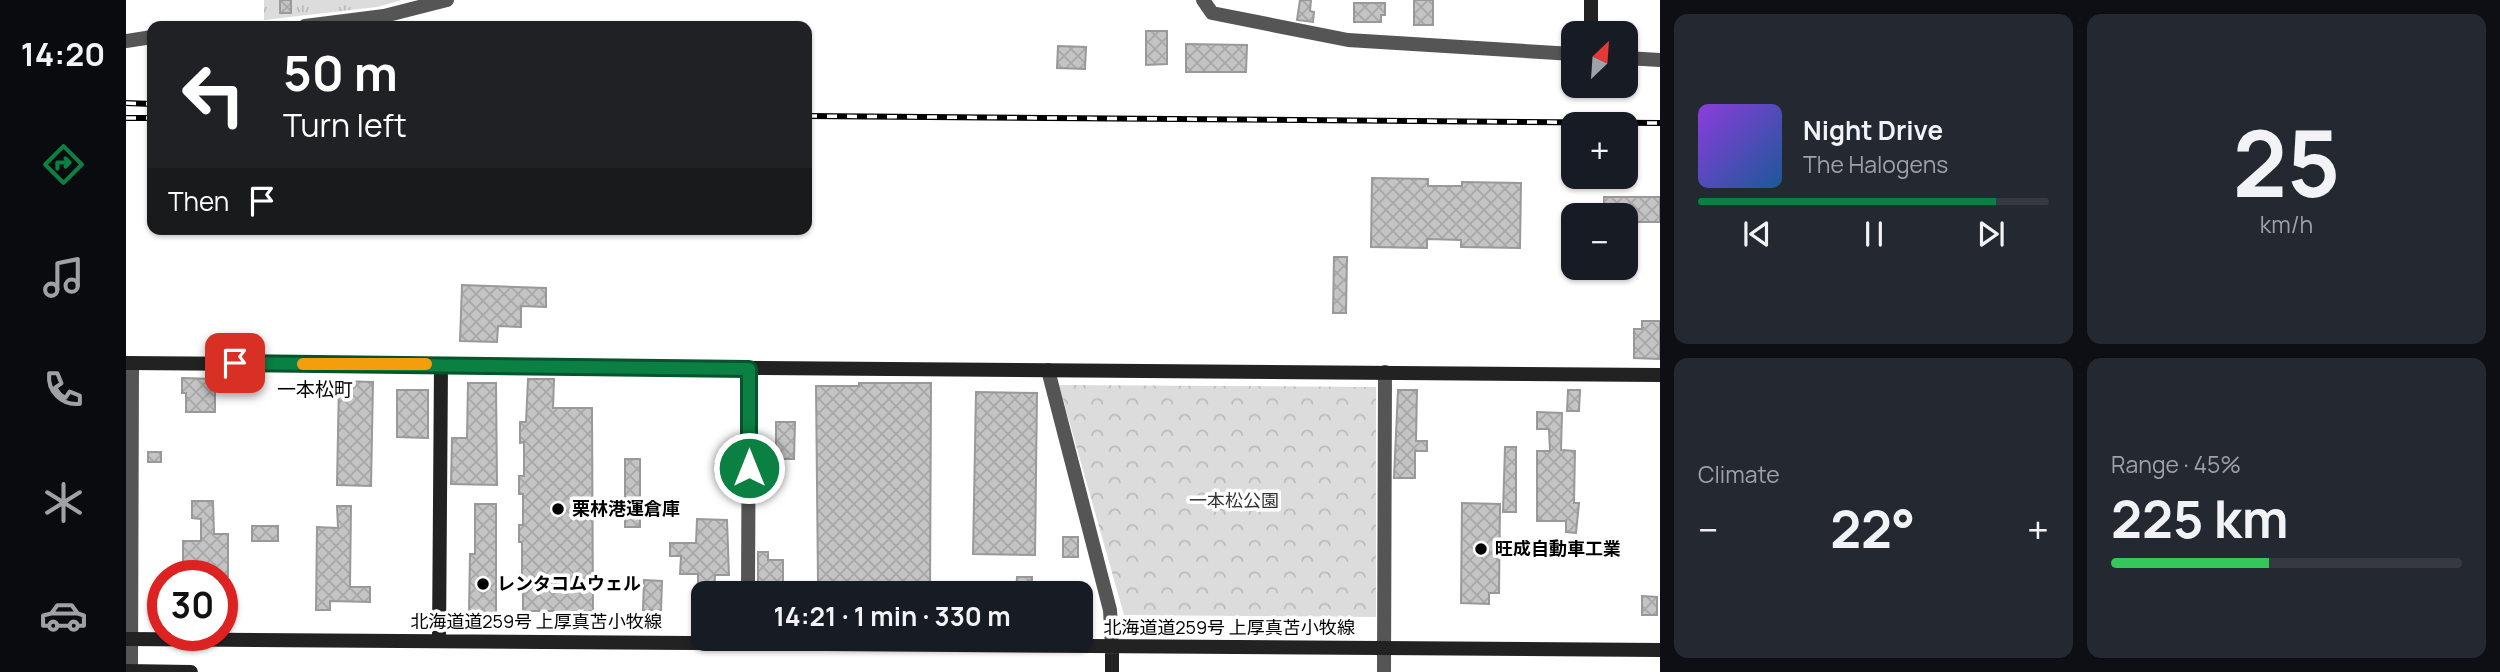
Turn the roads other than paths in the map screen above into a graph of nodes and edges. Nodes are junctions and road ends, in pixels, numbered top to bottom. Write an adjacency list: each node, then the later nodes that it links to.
1 (447, 0): 4 (street)
2 (1203, 0): 8 (street)
3 (1591, 0): 5 (street)
4 (345, 21)
5 (1591, 21)
6 (147, 38): 7 (street)
7 (126, 41)
8 (1561, 53)
9 (1638, 59): 10 (street)
10 (1660, 60)
11 (129, 363): 12 (street); 18 (street)
12 (441, 364): 13 (street); 19 (street)
13 (749, 369): 14 (street); 17 (street)
14 (1048, 370): 15 (street); 22 (street)
15 (1385, 372): 16 (street); 23 (street)
16 (1660, 375)
17 (748, 581)
18 (128, 639): 19 (street, 北海道道259号 上厚真苫小牧線); 25 (street)
19 (439, 641): 20 (street, 北海道道259号 上厚真苫小牧線)
20 (691, 641)
21 (1093, 646): 22 (street, 北海道道259号 上厚真苫小牧線)
22 (1112, 646): 23 (street, 北海道道259号 上厚真苫小牧線); 27 (street)
23 (1384, 648): 24 (street, 北海道道259号 上厚真苫小牧線); 28 (street)
24 (1660, 650)
25 (128, 671): 26 (street)
26 (191, 672)
27 (1112, 672)
28 (1384, 672)

